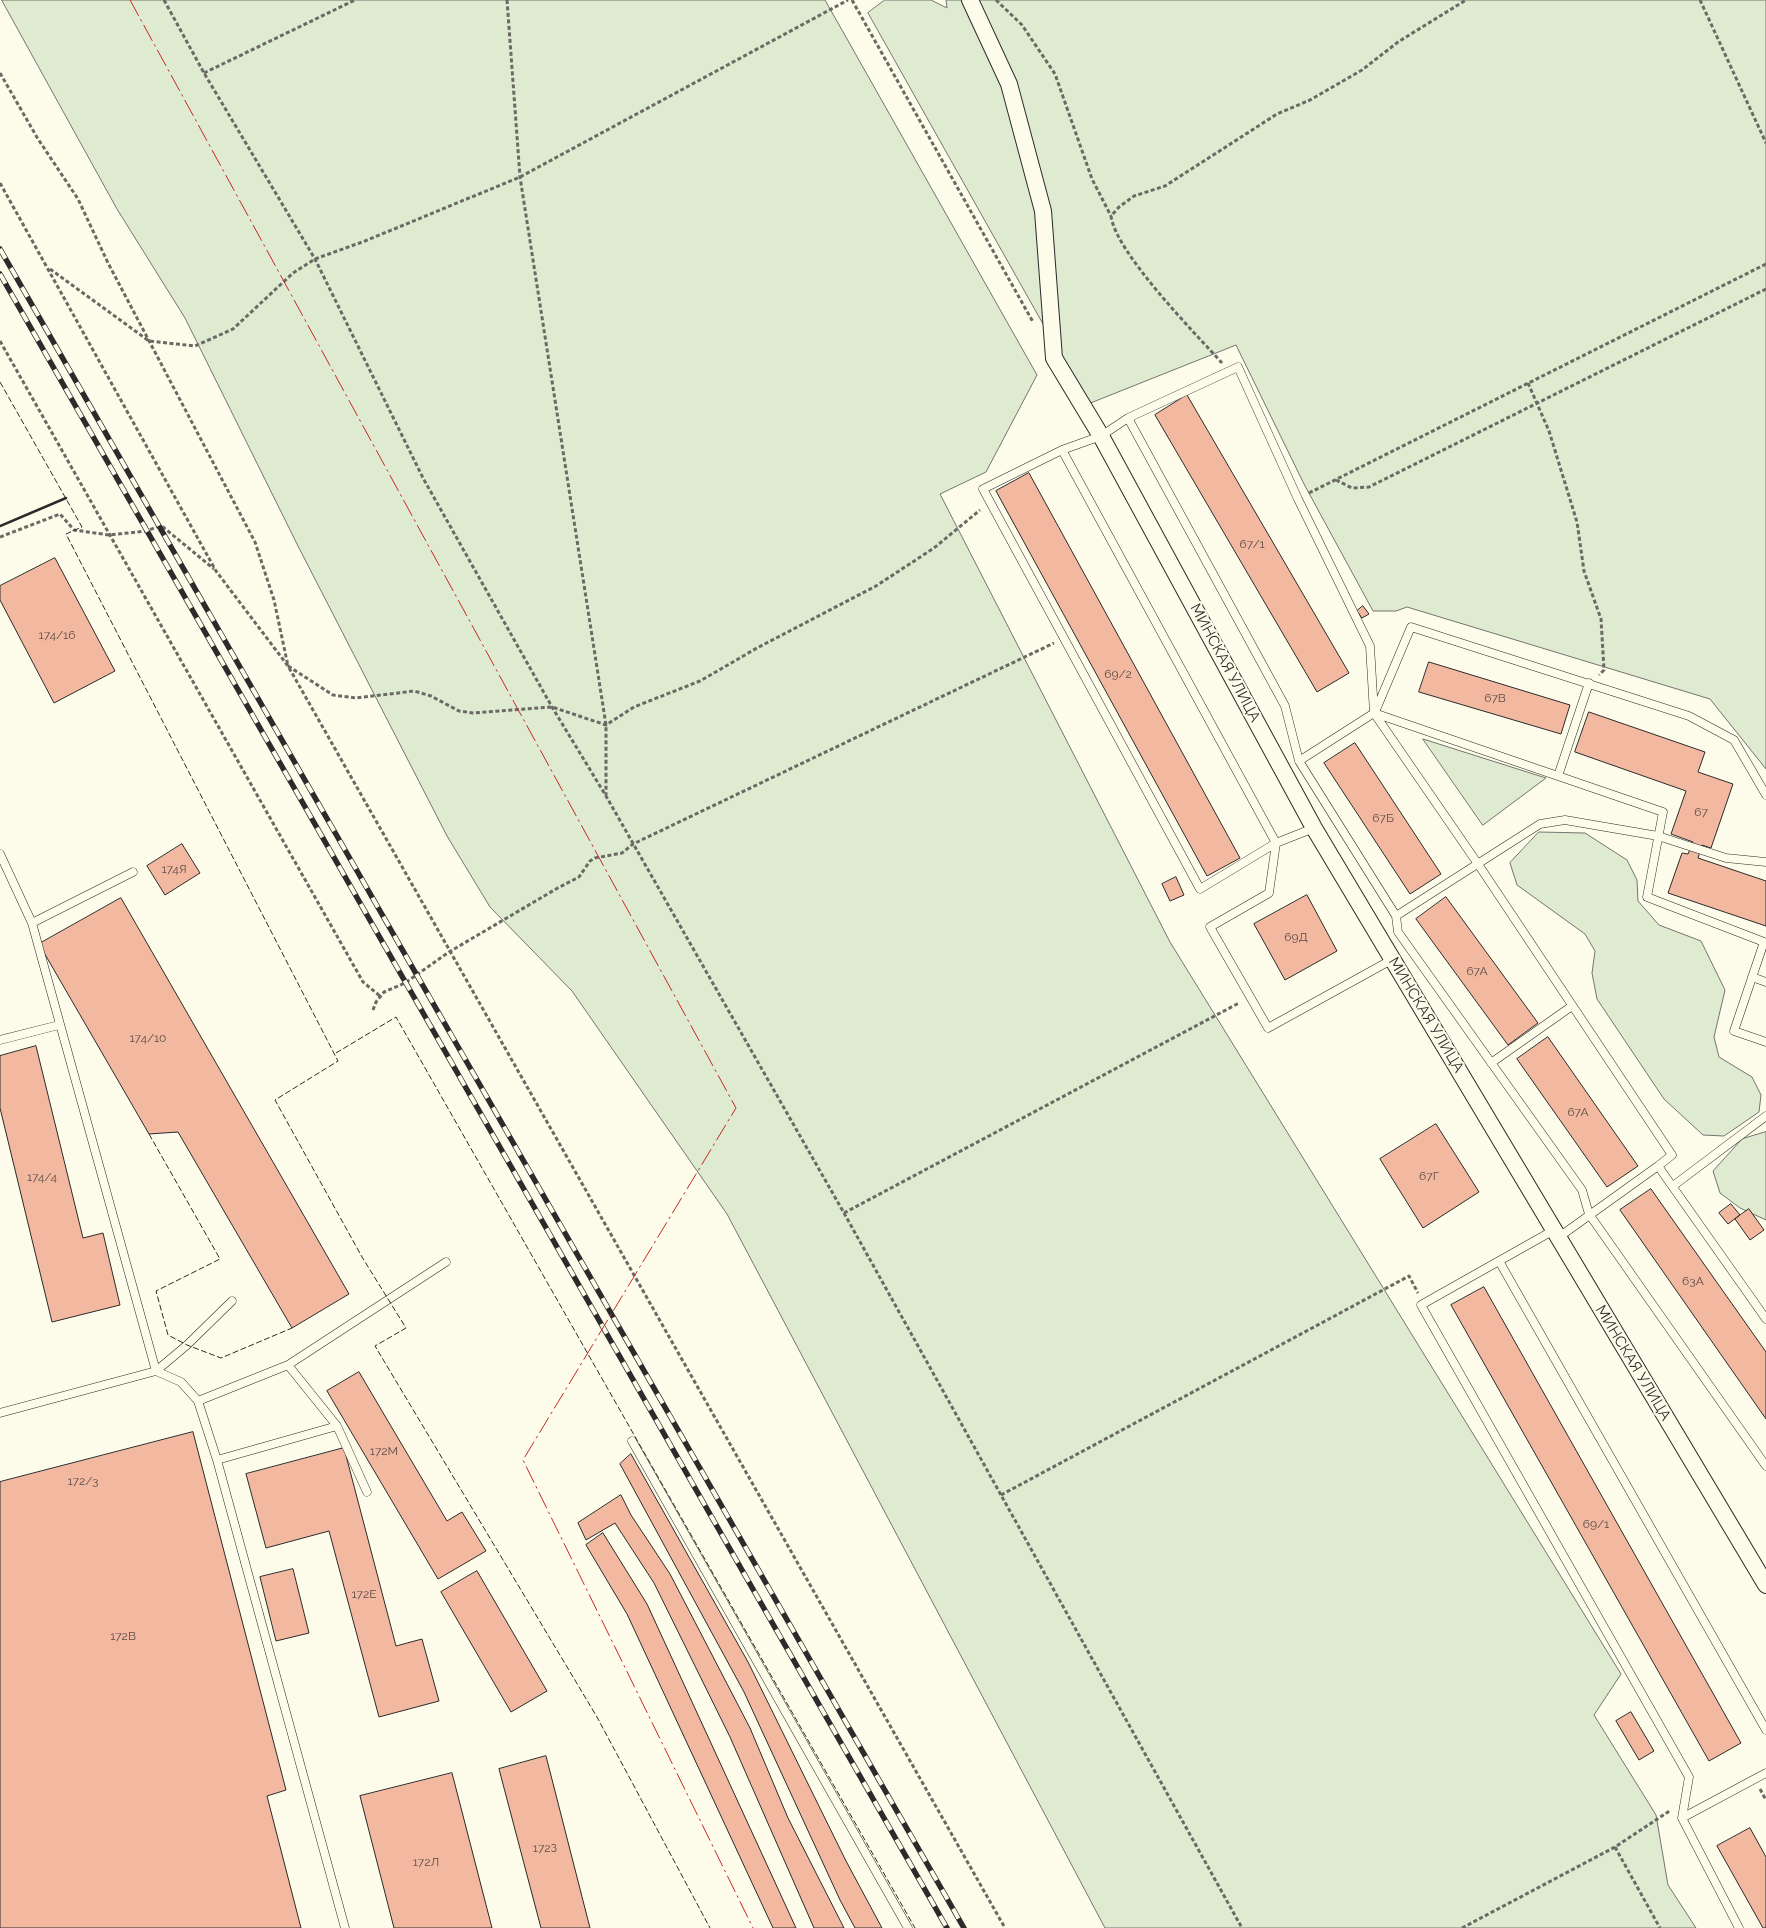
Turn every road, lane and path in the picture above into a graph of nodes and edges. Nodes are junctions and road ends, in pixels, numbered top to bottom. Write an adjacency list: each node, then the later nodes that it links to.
1 (164, 0): 11 (path)
2 (355, 0): 11 (path)
3 (507, 0): 13 (path)
4 (848, 0): 13 (path)
5 (852, 0): 20 (path)
6 (970, 0): 27 (street, МИНСКАЯ УЛИЦА)
7 (996, 0): 15 (path)
8 (1466, 0): 15 (path)
9 (1700, 0): 12 (path)
10 (0, 72): 22 (path)
11 (204, 73): 16 (path)
12 (1766, 144)
13 (520, 177): 16 (path); 40 (path)
14 (0, 183): 18 (path)
15 (1111, 216): 23 (path)
16 (315, 259): 22 (path); 38 (path)
17 (1766, 264): 24 (path)
18 (47, 267): 22 (path); 34 (path)
19 (1766, 289): 25 (path)
20 (1034, 324)
21 (0, 341): 32 (path)
22 (149, 341): 36 (path)
23 (1229, 371): 26 (lane); 30 (lane)
24 (1528, 383): 25 (path); 29 (path)
25 (1537, 403): 29 (path); 37 (path)
26 (1128, 418): 27 (lane); 41 (lane)
27 (1102, 436): 28 (lane); 45 (street, МИНСКАЯ УЛИЦА)
28 (1062, 450): 31 (lane); 47 (lane)
29 (1335, 480): 30 (path)
30 (1298, 499): 39 (lane)
31 (990, 502): 35 (lane); 40 (path)
32 (109, 535): 33 (path); 34 (path); 59 (path)
33 (0, 537)
34 (216, 571): 36 (path)
35 (1064, 638): 47 (lane); 48 (path)
36 (288, 666): 38 (path); 55 (path)
37 (1589, 683): 39 (lane); 42 (lane); 43 (lane)
38 (552, 707): 40 (path); 44 (path)
39 (1374, 714): 41 (lane); 42 (lane); 51 (lane)
40 (606, 725): 44 (path)
41 (1299, 761): 53 (lane)
42 (1558, 776): 46 (lane)
43 (1766, 795)
44 (606, 796): 48 (path)
45 (1314, 828): 47 (lane); 56 (street, МИНСКАЯ УЛИЦА)
46 (1658, 836): 50 (lane); 51 (lane); 57 (lane)
47 (1276, 843): 60 (lane)
48 (633, 844): 55 (path); 70 (path)
49 (0, 854): 54 (lane)
50 (1766, 862)
51 (1478, 864): 53 (lane); 61 (lane)
52 (133, 872): 54 (lane)
53 (1396, 916): 66 (lane)
54 (32, 923): 63 (lane)
55 (449, 952): 59 (path); 96 (path)
56 (1392, 959): 60 (lane); 72 (street, МИНСКАЯ УЛИЦА)
57 (1752, 977): 58 (lane); 65 (lane)
58 (1766, 982)
59 (380, 996): 62 (path)
60 (1251, 996): 70 (path)
61 (1572, 1006): 66 (lane); 68 (lane)
62 (374, 1010)
63 (59, 1025): 64 (lane); 79 (lane)
64 (0, 1040)
65 (1766, 1042)
66 (1491, 1063): 71 (lane)
67 (1766, 1116): 69 (lane)
68 (1658, 1166): 69 (lane); 71 (lane)
69 (1673, 1186): 77 (lane)
70 (844, 1213): 87 (path)
71 (1590, 1214): 72 (lane); 85 (lane)
72 (1556, 1234): 73 (lane); 88 (street, МИНСКАЯ УЛИЦА)
73 (1499, 1261): 76 (lane); 89 (lane)
74 (446, 1262): 78 (lane)
75 (232, 1301): 79 (lane)
76 (1425, 1304): 87 (path); 91 (lane)
77 (1766, 1319)
78 (288, 1365): 80 (lane); 82 (lane)
79 (156, 1371): 80 (lane); 81 (lane)
80 (198, 1401): 84 (lane)
81 (0, 1413)
82 (337, 1426): 84 (lane); 86 (lane)
83 (632, 1441): 95 (lane)
84 (217, 1460): 94 (lane)
85 (1766, 1466)
86 (367, 1492)
87 (1001, 1495): 97 (path)
88 (1766, 1585)
89 (1766, 1730)
90 (1766, 1773): 92 (lane)
91 (1685, 1802): 92 (lane); 93 (path)
92 (1682, 1818): 100 (lane)
93 (1615, 1846): 98 (path); 99 (path)
94 (345, 1928)
95 (908, 1928)
96 (1005, 1928)
97 (1242, 1928)
98 (1462, 1928)
99 (1660, 1928)
100 (1740, 1928)

